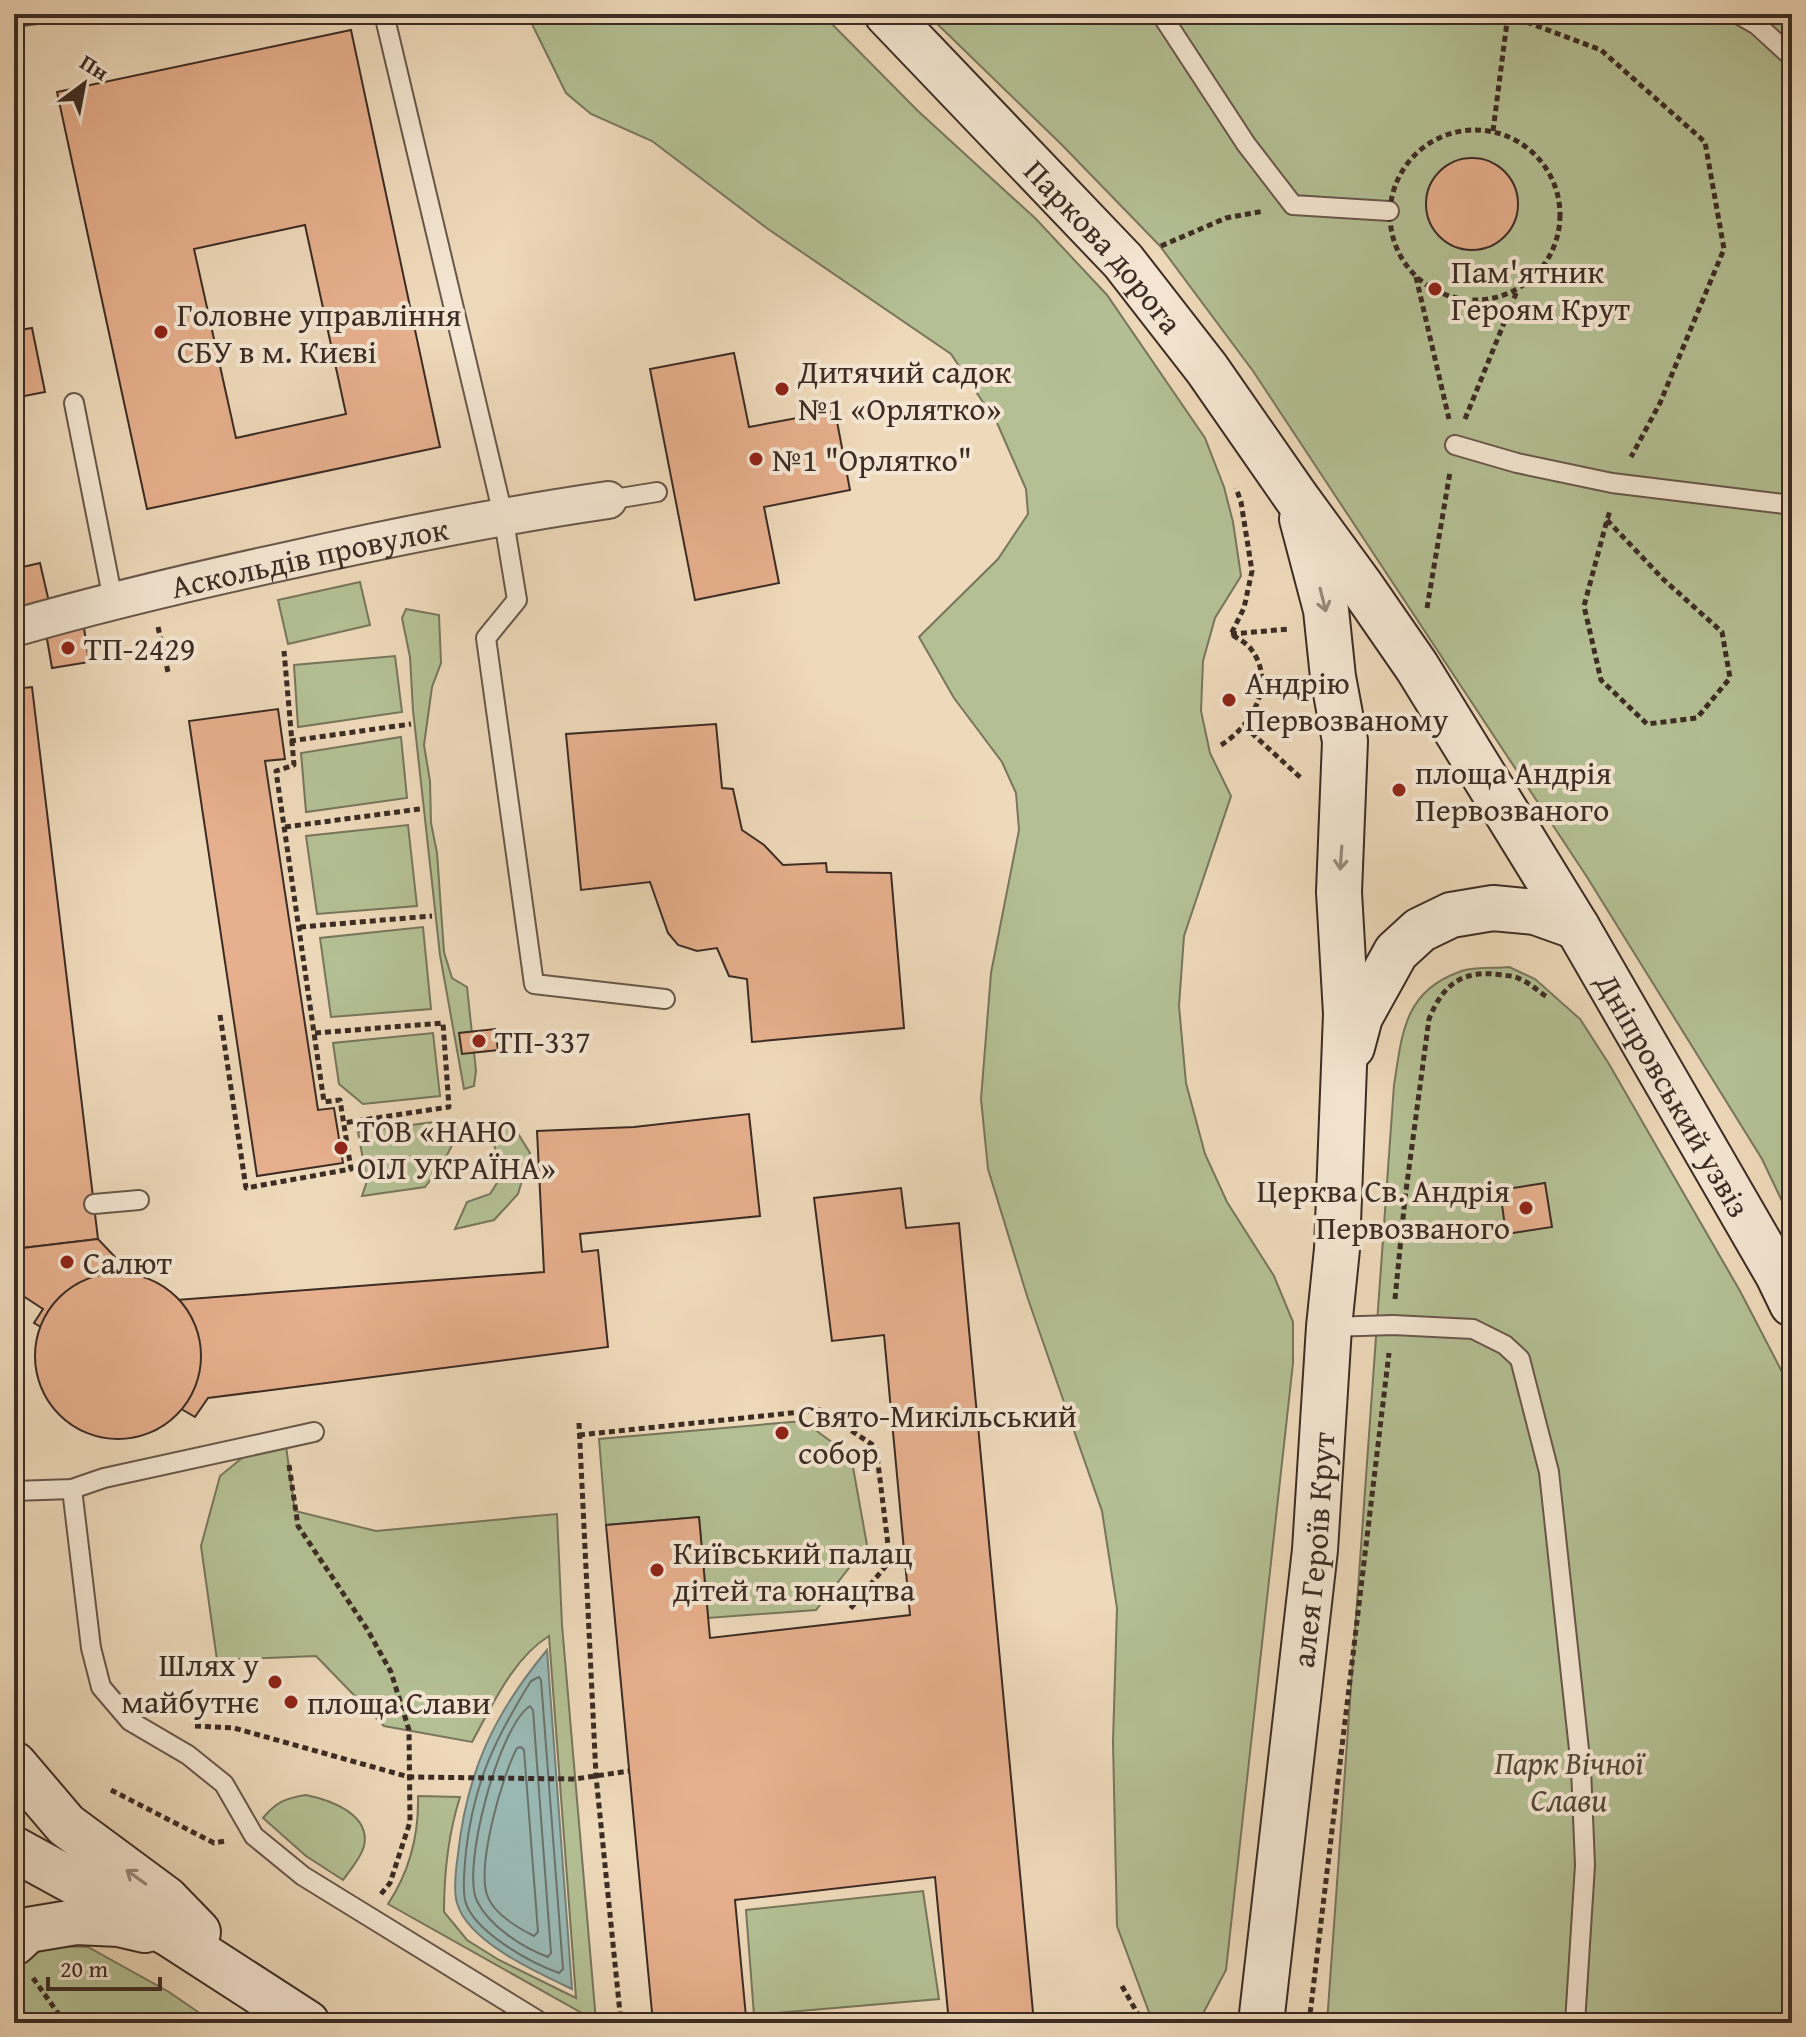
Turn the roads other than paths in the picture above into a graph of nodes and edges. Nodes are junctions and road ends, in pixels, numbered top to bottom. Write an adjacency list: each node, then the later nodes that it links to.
1 (36, 14): 6 (lane)
2 (384, 14): 15 (lane)
3 (887, 14): 12 (main road, Паркова дорога)
4 (1161, 14): 8 (lane)
5 (1738, 14): 7 (lane)
6 (14, 17)
7 (1792, 57)
8 (1389, 211)
9 (74, 403): 16 (lane)
10 (1455, 445): 14 (lane)
11 (657, 492): 13 (lane)
12 (1296, 497): 18 (main road); 20 (main road, one-way to 20)
13 (608, 500): 15 (street, Аскольдів провулок)
14 (1792, 505)
15 (503, 515): 16 (street, Аскольдів провулок); 19 (lane)
16 (113, 600): 17 (street, Аскольдів провулок)
17 (14, 628)
18 (1577, 927): 20 (main road); 23 (main road, Дніпровський узвіз)
19 (665, 999)
20 (1344, 1076): 24 (main road, алея Героїв Крут)
21 (139, 1200): 22 (lane)
22 (94, 1204)
23 (1792, 1304)
24 (1329, 1327): 35 (main road, алея Героїв Крут); 36 (lane)
25 (314, 1432): 26 (lane)
26 (72, 1489): 27 (lane); 34 (lane)
27 (14, 1491)
28 (14, 1764): 32 (main road, one-way to 28)
29 (14, 1849): 30 (main road)
30 (171, 1935): 31 (main road); 32 (main road)
31 (21, 1956)
32 (253, 1988): 33 (main road)
33 (307, 2023)
34 (542, 2023)
35 (1261, 2023)
36 (1575, 2023)

